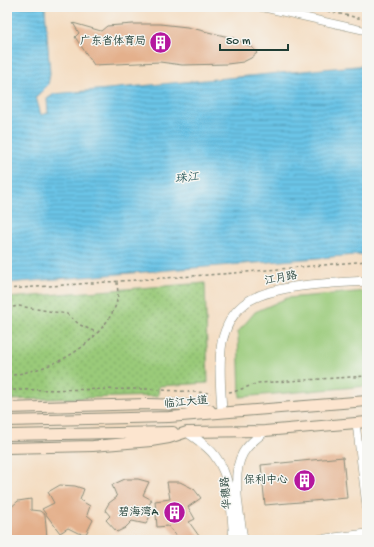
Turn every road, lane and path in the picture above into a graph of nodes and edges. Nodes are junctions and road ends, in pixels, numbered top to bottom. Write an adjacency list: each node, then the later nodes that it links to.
1 (260, 7): 4 (street)
2 (310, 7): 3 (path)
3 (367, 20)
4 (367, 31)
5 (367, 261): 6 (path)
6 (117, 281): 8 (path); 10 (path)
7 (367, 281): 18 (street, 江月路)
8 (7, 290)
9 (7, 308): 10 (path)
10 (98, 333): 11 (path)
11 (7, 376)
12 (367, 376): 14 (path)
13 (7, 390): 15 (path)
14 (236, 392)
15 (212, 393)
16 (367, 401): 18 (main road, 临江大道)
17 (7, 408): 18 (main road)
18 (222, 412): 19 (main road, 临江大道)
19 (7, 420)
20 (367, 422): 21 (main road)
21 (356, 423): 23 (main road); 26 (street)
22 (187, 432): 23 (main road); 24 (main road); 25 (main road); 28 (street, 华穗路)
23 (265, 432): 29 (street, 华穗路)
24 (7, 435)
25 (7, 448)
26 (367, 514)
27 (367, 533): 30 (street)
28 (234, 540)
29 (243, 540)
30 (309, 540)

